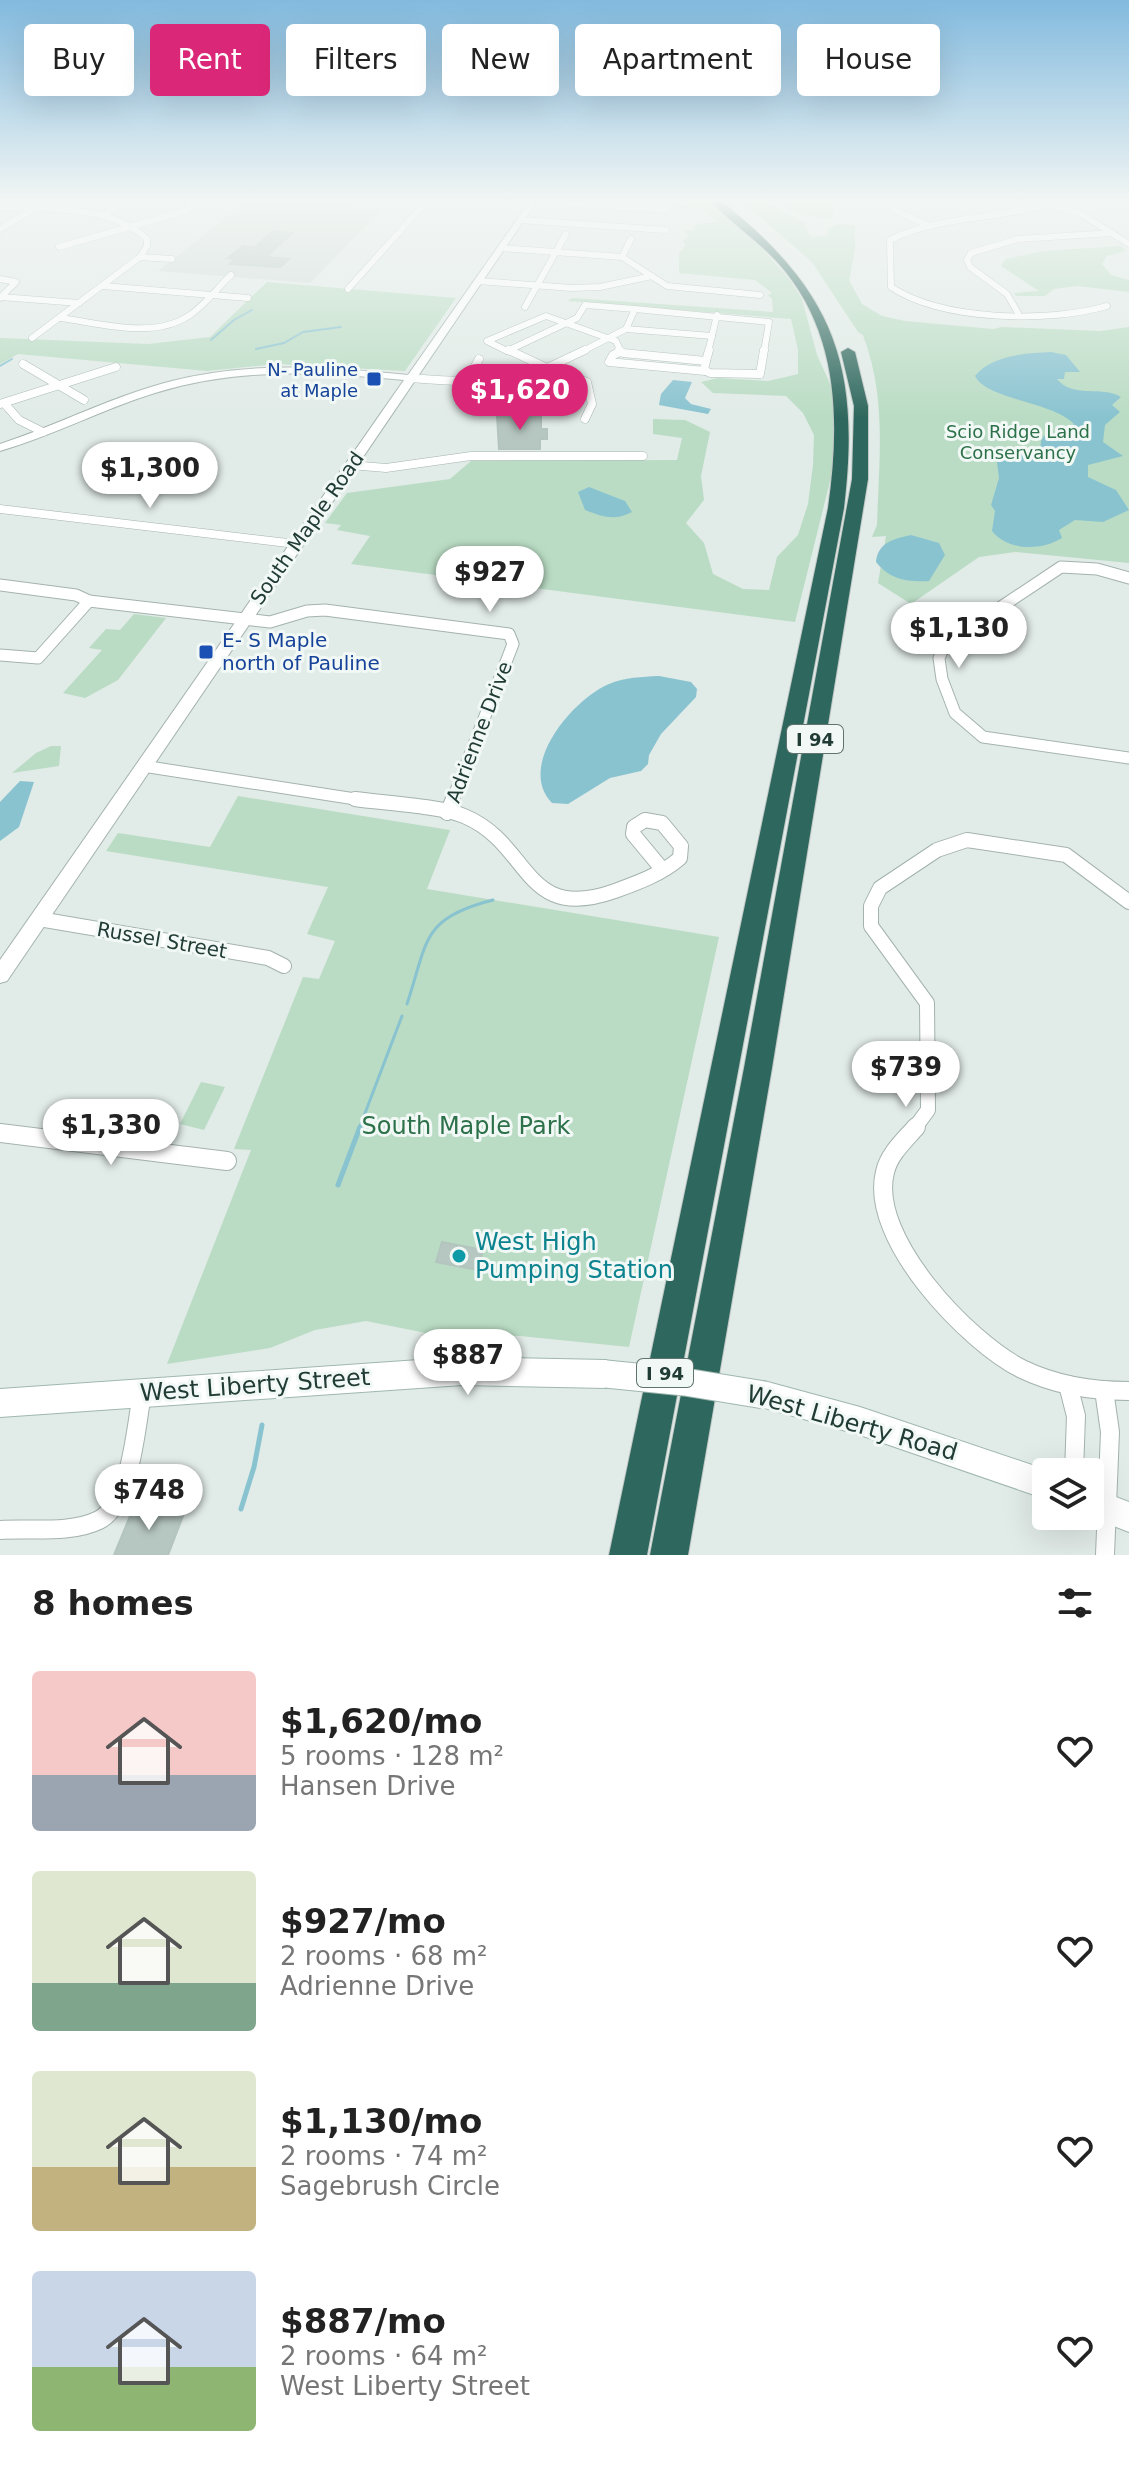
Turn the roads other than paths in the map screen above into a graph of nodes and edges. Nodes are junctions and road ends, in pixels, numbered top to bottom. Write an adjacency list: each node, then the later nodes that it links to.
1 (119, 274): 15 (street)
2 (362, 274): 16 (street)
3 (483, 274): 13 (street, South Maple Road)
4 (544, 274): 14 (street)
5 (648, 274): 11 (street)
6 (792, 274): 78 (highway, I 94)
7 (804, 274): 79 (highway, I 94)
8 (889, 274): 25 (street)
9 (979, 274): 25 (street)
10 (231, 275): 17 (street)
11 (652, 276): 14 (street); 18 (street)
12 (0, 279): 19 (street)
13 (478, 281): 14 (street); 41 (street, South Maple Road)
14 (537, 285): 23 (street)
15 (103, 286): 17 (street); 21 (street)
16 (348, 289)
17 (210, 295): 20 (street); 27 (street)
18 (760, 295)
19 (0, 297): 21 (street)
20 (248, 298)
21 (79, 303): 27 (street)
22 (1107, 306): 25 (street)
23 (525, 307)
24 (635, 309): 26 (street); 28 (street); 29 (street)
25 (1018, 313)
26 (717, 315): 30 (street); 40 (street)
27 (60, 318): 31 (street)
28 (566, 323): 32 (street); 33 (street); 33 (street)
29 (626, 329): 30 (street); 32 (street)
30 (712, 336): 36 (street)
31 (32, 338)
32 (607, 338): 34 (street); 39 (street)
33 (507, 351): 39 (street)
34 (620, 352): 36 (street); 40 (street)
35 (479, 359): 42 (street)
36 (706, 361): 40 (street)
37 (23, 364): 43 (street)
38 (116, 367): 43 (street)
39 (548, 367): 42 (street); 46 (street)
40 (705, 371)
41 (410, 378): 42 (street); 47 (street); 50 (street, South Maple Road)
42 (473, 382)
43 (56, 384): 44 (street); 45 (street)
44 (84, 400)
45 (1, 406): 47 (street)
46 (585, 419)
47 (39, 434): 48 (street)
48 (0, 448)
49 (643, 456): 50 (street)
50 (350, 465): 52 (street, South Maple Road)
51 (0, 509): 52 (street)
52 (296, 544): 56 (street, South Maple Road)
53 (1129, 578): 58 (street)
54 (0, 585): 55 (street)
55 (89, 601): 56 (street); 57 (street)
56 (245, 619): 59 (street, South Maple Road); 60 (street, Adrienne Drive)
57 (0, 655)
58 (1129, 758)
59 (143, 766): 60 (street, Adrienne Drive); 63 (street, South Maple Road)
60 (447, 813): 61 (street, Adrienne Drive)
61 (662, 869)
62 (1129, 902): 69 (street)
63 (39, 919): 64 (street, Russel Street); 65 (street, South Maple Road)
64 (284, 966)
65 (0, 975)
66 (0, 1133): 67 (street)
67 (227, 1161)
68 (606, 1374): 72 (main road, West Liberty Street); 75 (main road, West Liberty Road, bridge)
69 (1068, 1385): 70 (street); 74 (street)
70 (1104, 1390): 71 (street); 76 (street)
71 (1129, 1391)
72 (142, 1393): 73 (main road, West Liberty Street); 77 (street)
73 (0, 1403)
74 (1074, 1458)
75 (1032, 1479)
76 (1108, 1509): 80 (street)
77 (0, 1530)
78 (628, 1555)
79 (669, 1555)
80 (1105, 1555)

